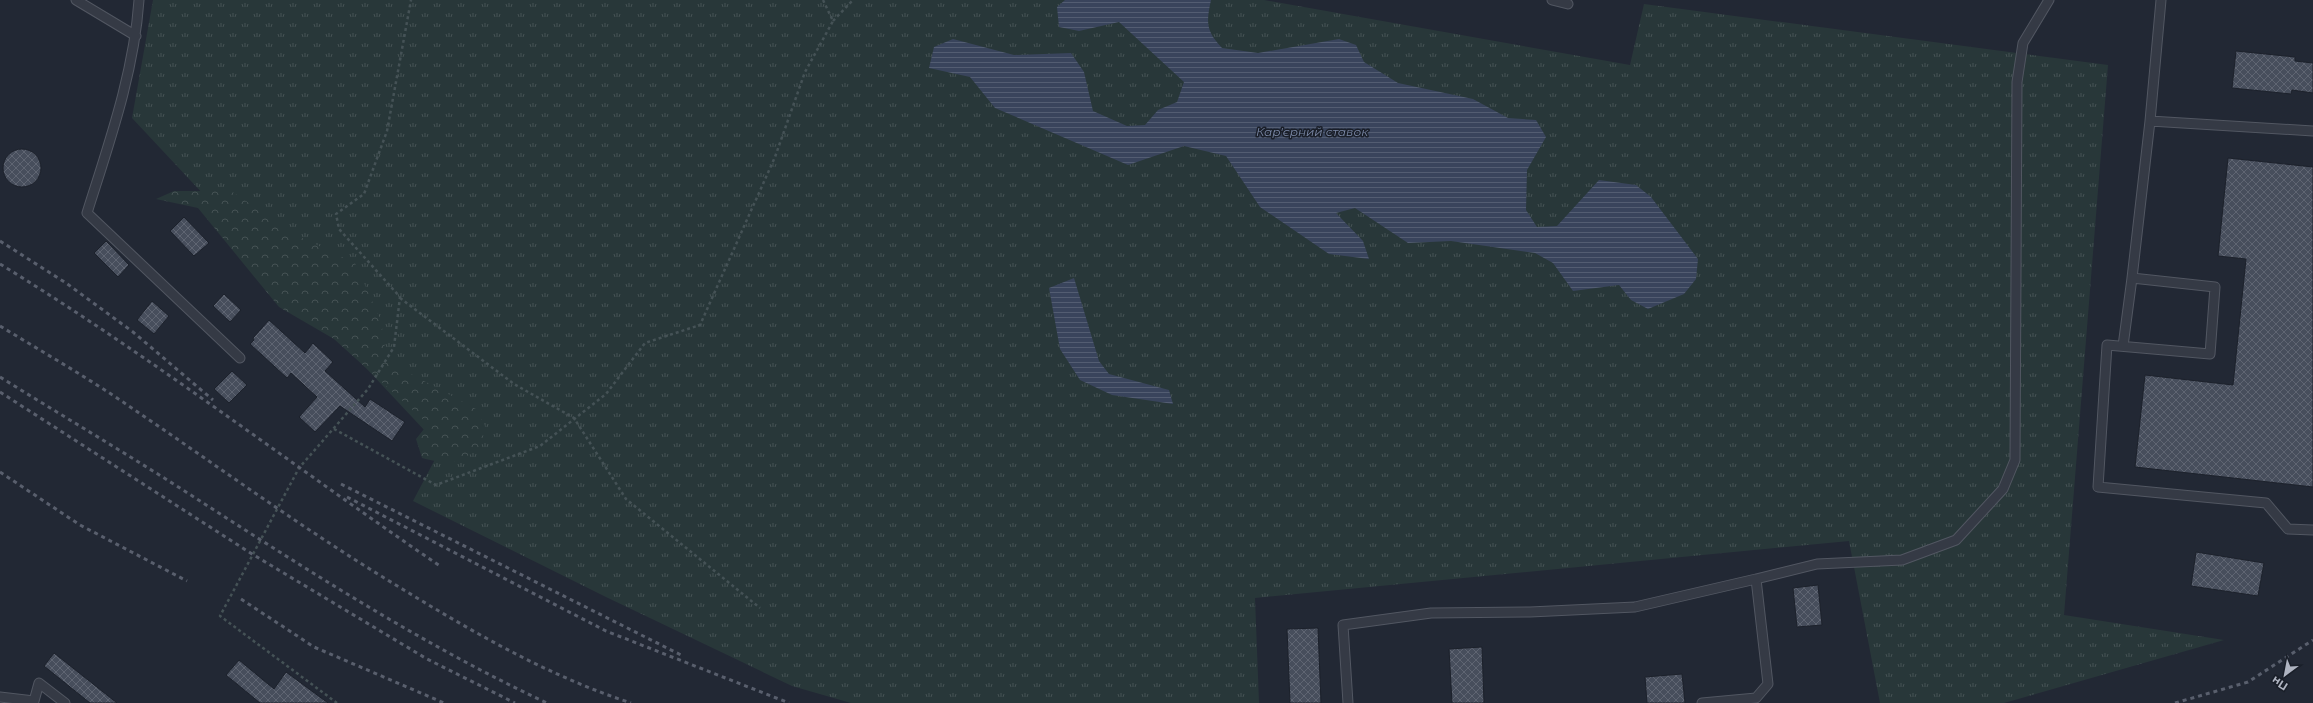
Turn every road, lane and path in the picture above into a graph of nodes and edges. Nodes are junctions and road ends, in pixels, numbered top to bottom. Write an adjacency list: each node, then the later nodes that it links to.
1 (76, 0): 11 (lane)
2 (139, 0): 11 (lane)
3 (411, 0): 15 (path)
4 (823, 0): 10 (path)
5 (853, 0): 10 (path)
6 (1552, 0): 9 (lane)
7 (2049, 0): 21 (lane)
8 (2161, 0): 12 (lane)
9 (1568, 4)
10 (833, 21): 18 (path)
11 (136, 36): 17 (lane)
12 (2150, 121): 13 (lane); 14 (lane)
13 (2313, 131)
14 (2132, 278): 16 (lane); 16 (lane)
15 (400, 298): 18 (path); 19 (path)
16 (2122, 346): 20 (lane)
17 (240, 358)
18 (574, 418): 19 (path); 22 (path)
19 (334, 430): 25 (path)
20 (2313, 530)
21 (1756, 579): 26 (lane); 27 (lane)
22 (760, 608)
23 (0, 697): 24 (lane)
24 (66, 703)
25 (337, 703)
26 (1348, 703)
27 (1702, 703)

